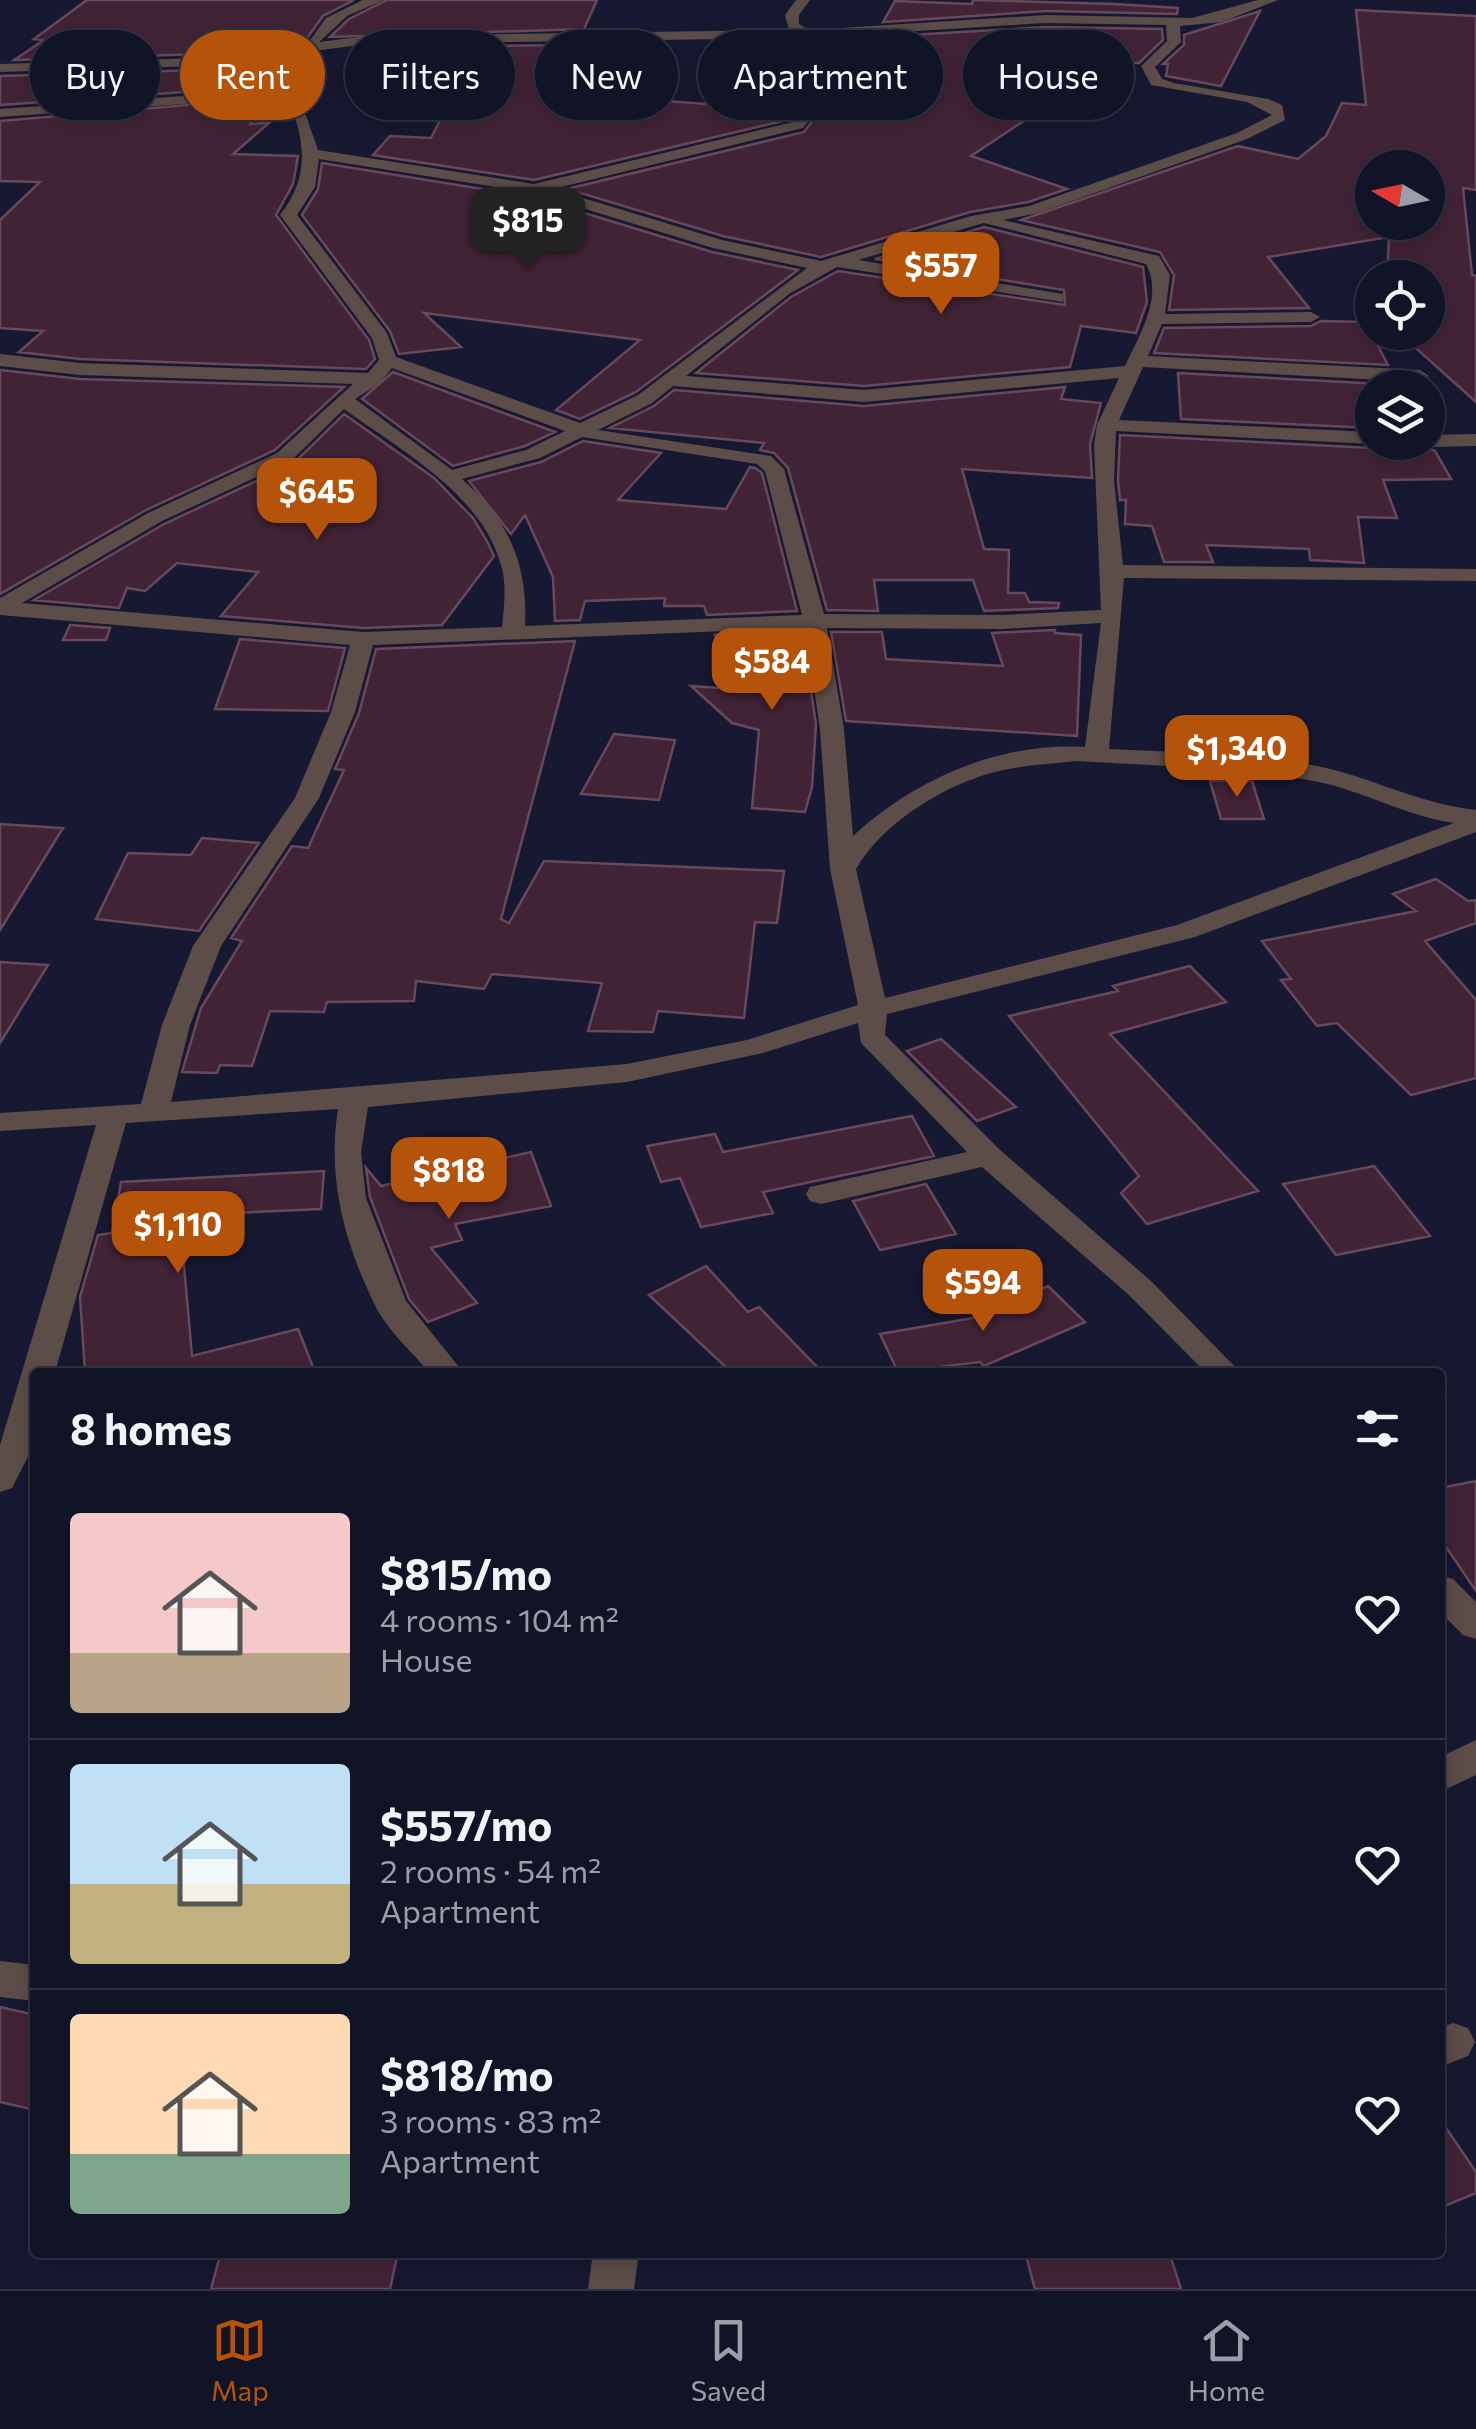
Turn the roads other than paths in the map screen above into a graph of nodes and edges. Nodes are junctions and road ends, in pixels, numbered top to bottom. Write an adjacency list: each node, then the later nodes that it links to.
1 (330, 0): 5 (street)
2 (377, 0): 5 (street)
3 (803, 0): 8 (street)
4 (1271, 0): 6 (street)
5 (329, 18): 7 (street)
6 (1173, 21): 9 (street); 20 (street)
7 (318, 30)
8 (802, 30)
9 (874, 30)
10 (698, 36): 11 (street)
11 (325, 46)
12 (180, 63): 13 (street)
13 (0, 68)
14 (180, 100): 15 (street)
15 (0, 113)
16 (303, 120): 18 (street)
17 (803, 120): 19 (street)
18 (311, 153): 19 (street); 26 (street)
19 (535, 189): 21 (street)
20 (977, 219): 21 (street); 24 (street)
21 (828, 264): 22 (street); 30 (street)
22 (1057, 298)
23 (1311, 317): 24 (street)
24 (1154, 319): 27 (street)
25 (0, 360): 29 (street)
26 (388, 360): 29 (street); 33 (street)
27 (1134, 366): 28 (street); 30 (street); 32 (street)
28 (1355, 374)
29 (374, 380): 31 (street)
30 (667, 380): 33 (street)
31 (343, 399): 37 (street); 43 (street)
32 (1107, 425): 34 (street); 38 (street)
33 (582, 430): 37 (street); 41 (street)
34 (1355, 437)
35 (1445, 440): 36 (street)
36 (1476, 440)
37 (448, 477): 42 (street)
38 (1113, 571): 39 (street); 40 (street)
39 (1476, 576)
40 (1112, 616): 41 (street); 44 (street)
41 (815, 624): 42 (street); 46 (street)
42 (514, 635): 43 (street)
43 (363, 639): 49 (street)
44 (1096, 754): 45 (street); 46 (street)
45 (1476, 821): 47 (street)
46 (844, 869): 47 (street)
47 (873, 1009): 48 (street); 52 (street)
48 (354, 1098): 49 (street); 55 (street)
49 (154, 1112): 50 (street)
50 (114, 1114): 51 (street); 54 (street)
51 (0, 1122)
52 (988, 1156): 53 (street); 56 (street)
53 (821, 1194)
54 (39, 1368)
55 (444, 1368)
56 (1220, 1368)
57 (30, 1401): 58 (street)
58 (0, 1479)
59 (1445, 1595): 60 (street)
60 (1476, 1626)
61 (1476, 1756): 62 (street)
62 (1445, 1773)
63 (0, 1978): 64 (street)
64 (30, 1982)
65 (615, 2258): 66 (street)
66 (611, 2289)

